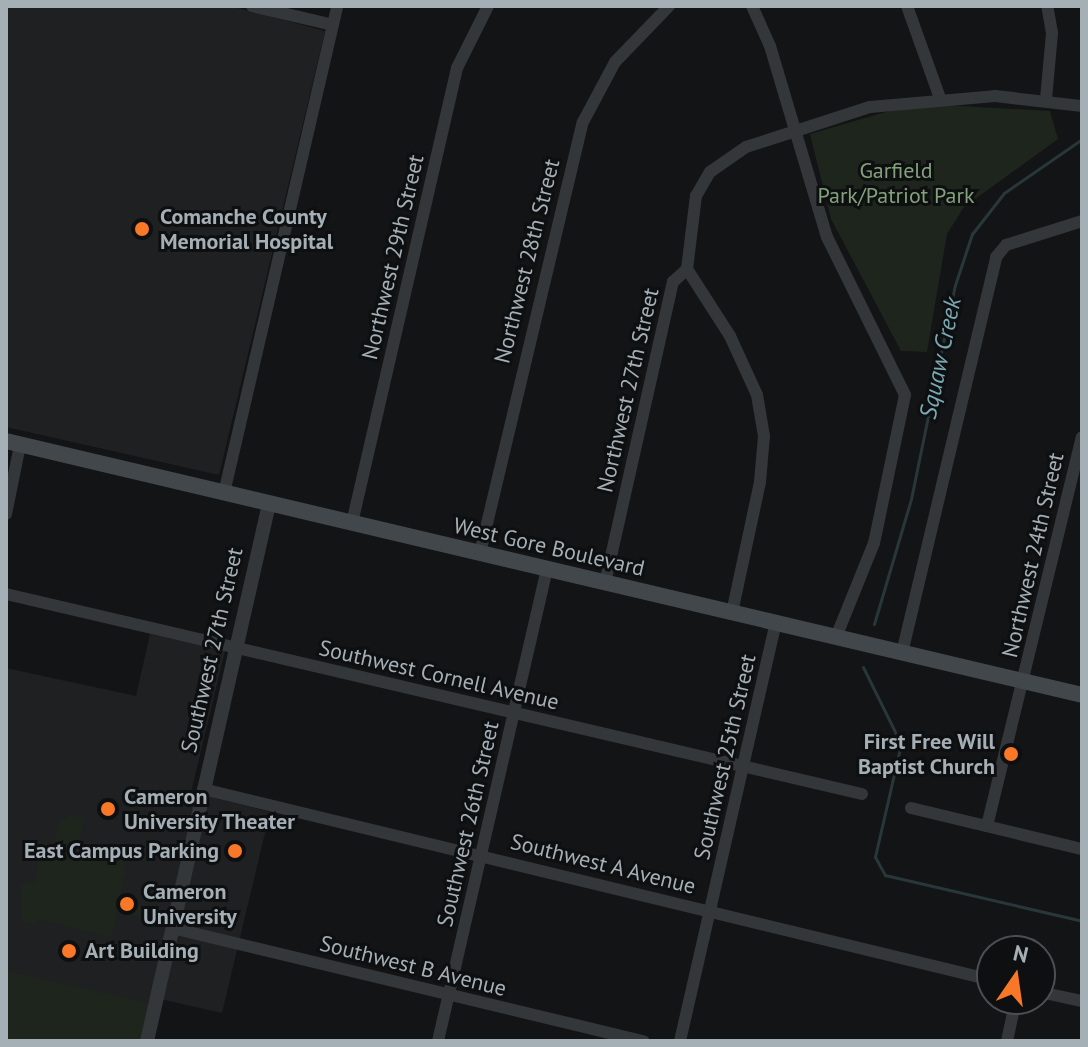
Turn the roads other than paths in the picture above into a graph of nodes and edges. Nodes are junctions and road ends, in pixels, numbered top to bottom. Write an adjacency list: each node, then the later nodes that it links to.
1 (252, 6): 8 (street)
2 (337, 6): 8 (street)
3 (488, 6): 20 (street, Northwest 29th Street)
4 (669, 6): 21 (street, Northwest 28th Street)
5 (752, 6): 12 (street)
6 (907, 6): 9 (street)
7 (1047, 6): 10 (street)
8 (333, 25): 17 (street)
9 (940, 98): 10 (street, Northwest 27th Street); 12 (street, Northwest 27th Street)
10 (1046, 99): 11 (street, Northwest 27th Street)
11 (1082, 106)
12 (794, 130): 14 (street, Northwest 27th Street); 27 (street)
13 (1082, 221): 29 (street)
14 (687, 269): 23 (street, Northwest 27th Street); 25 (street)
15 (1082, 437): 30 (street, Northwest 24th Street)
16 (13, 443): 17 (main road, West Gore Boulevard); 19 (street)
17 (224, 493): 18 (main road, West Gore Boulevard)
18 (269, 504): 20 (main road, West Gore Boulevard); 28 (street, Southwest 27th Street)
19 (6, 514)
20 (352, 523): 21 (main road, West Gore Boulevard)
21 (480, 553): 22 (main road, West Gore Boulevard)
22 (547, 569): 23 (main road, West Gore Boulevard); 32 (street, Southwest 26th Street)
23 (605, 583): 25 (main road, West Gore Boulevard)
24 (6, 594): 28 (street, Southwest Cornell Avenue)
25 (732, 613): 26 (main road, West Gore Boulevard)
26 (776, 623): 27 (main road, West Gore Boulevard); 33 (street, Southwest 25th Street)
27 (836, 637): 29 (main road, West Gore Boulevard)
28 (236, 647): 32 (street, Southwest Cornell Avenue); 34 (street, Southwest 27th Street)
29 (902, 653): 30 (main road, West Gore Boulevard)
30 (1023, 682): 31 (main road, West Gore Boulevard); 37 (street, Northwest 24th Street)
31 (1082, 695)
32 (514, 713): 33 (street, Southwest Cornell Avenue); 39 (street, Southwest 26th Street)
33 (743, 767): 35 (street, Southwest Cornell Avenue); 40 (street, Southwest 25th Street)
34 (203, 789): 39 (street, Southwest A Avenue); 41 (street, Southwest 27th Street)
35 (862, 794)
36 (911, 808): 37 (street)
37 (987, 826): 38 (street)
38 (1082, 849)
39 (481, 855): 40 (street, Southwest A Avenue); 44 (street, Southwest 26th Street)
40 (710, 911): 42 (street, Southwest A Avenue); 50 (street, Southwest 25th Street)
41 (172, 928): 44 (street, Southwest B Avenue); 47 (street, Southwest 27th Street)
42 (976, 976)
43 (1056, 995): 45 (street)
44 (449, 996): 48 (street, Southwest 26th Street); 49 (street, Southwest B Avenue)
45 (1082, 1001)
46 (1013, 1015): 51 (street)
47 (147, 1041)
48 (438, 1041)
49 (644, 1041)
50 (680, 1041)
51 (1007, 1041)

